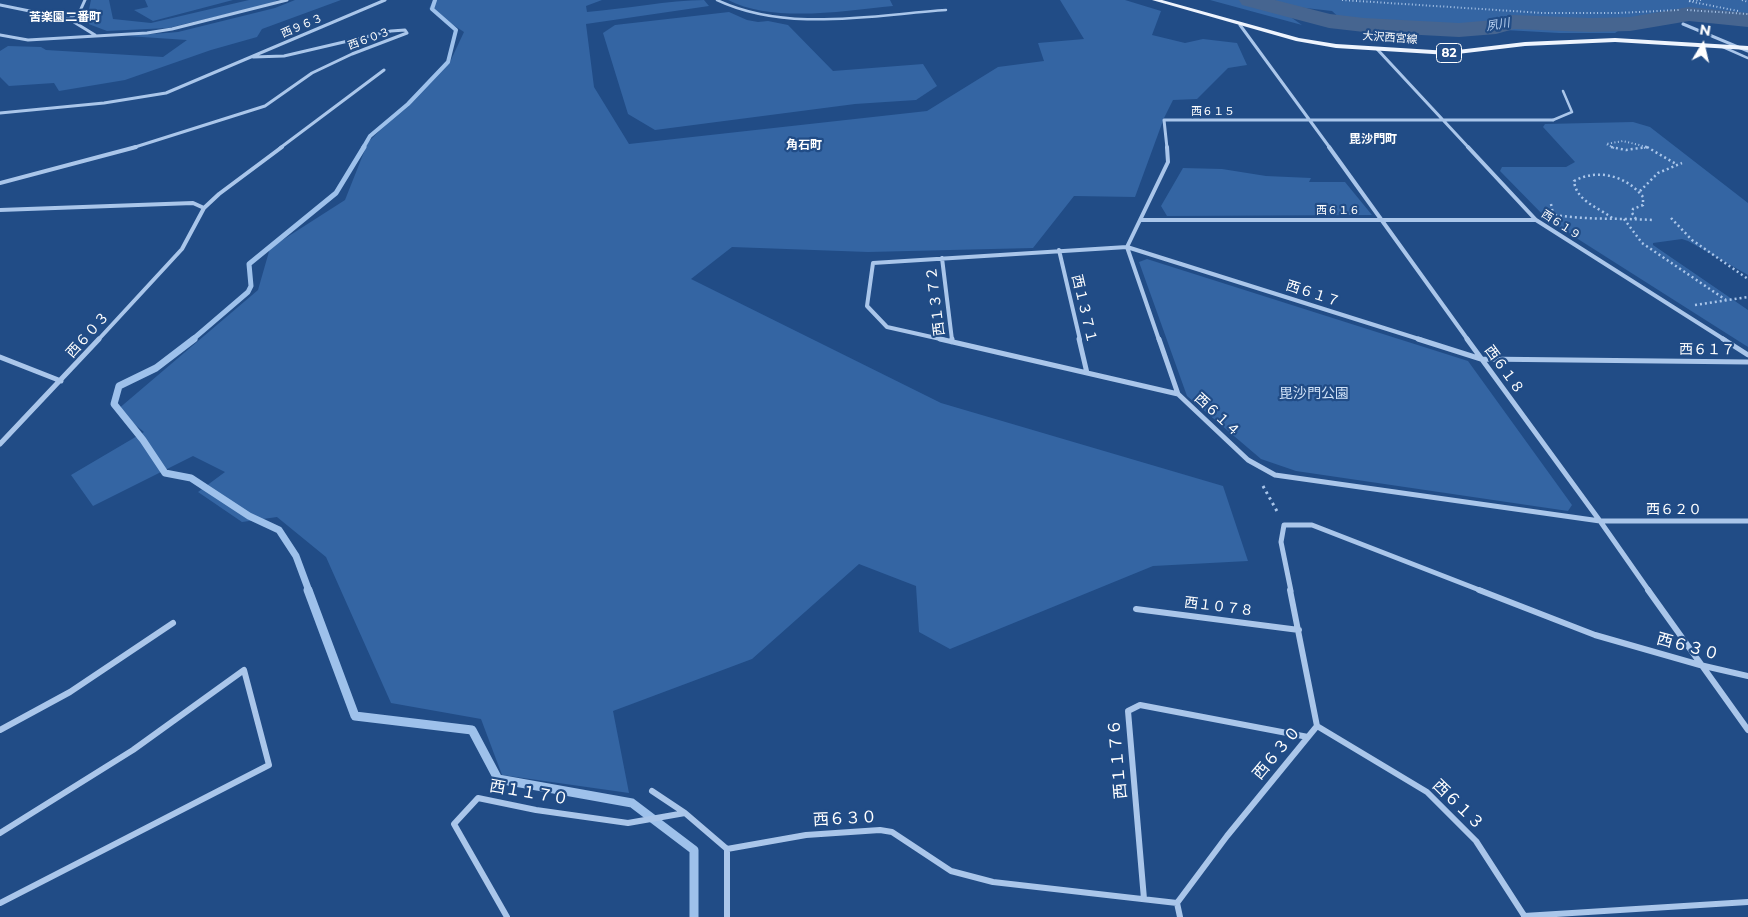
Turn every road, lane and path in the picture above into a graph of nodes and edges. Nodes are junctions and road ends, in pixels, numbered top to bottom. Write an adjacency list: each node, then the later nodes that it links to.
1 (85, 0): 13 (street)
2 (287, 0): 17 (street)
3 (385, 0): 22 (street, 西９６３)
4 (716, 0): 11 (lane)
5 (1155, 0): 15 (main road, 大沢西宮線 / 82)
6 (1342, 0): 12 (path)
7 (1701, 0): 12 (path)
8 (1742, 0): 9 (path)
9 (1748, 2)
10 (0, 6): 13 (street)
11 (946, 10)
12 (1748, 13)
13 (69, 19): 17 (street)
14 (1683, 24): 19 (street)
15 (1240, 25): 20 (main road, 大沢西宮線 / 82); 27 (street, 西６１８)
16 (0, 35): 17 (street)
17 (95, 35)
18 (1721, 46): 19 (main road, 大沢西宮線 / 82); 20 (main road, 大沢西宮線 / 82); 23 (lane)
19 (1739, 48): 21 (main road, 大沢西宮線 / 82)
20 (1378, 49): 28 (street, 西６１９)
21 (1748, 50)
22 (253, 57): 26 (street, 西６０３); 33 (street, 西６０３)
23 (1748, 58)
24 (384, 70): 36 (street, 西６０３)
25 (1563, 91): 29 (lane)
26 (0, 113)
27 (1308, 120): 28 (street, 西６１５); 44 (street, 西６１５); 45 (street, 西６１８)
28 (1444, 120): 29 (street, 西６１５); 38 (street, 西６１９)
29 (1553, 120)
30 (1648, 147): 30 (path); 32 (path)
31 (1682, 163): 32 (path)
32 (1676, 164): 34 (path)
33 (0, 183)
34 (1640, 191): 40 (path); 43 (path)
35 (1551, 204): 39 (path)
36 (204, 208): 37 (street); 62 (street, 西６０３)
37 (0, 210)
38 (1529, 213): 39 (path); 46 (street, 西６１９)
39 (1553, 214): 40 (path)
40 (1612, 218): 42 (path)
41 (1670, 218): 52 (path)
42 (1624, 219): 43 (path); 54 (path)
43 (1636, 219): 47 (path)
44 (1140, 220): 45 (street, 西６１６); 48 (street, 西６１５)
45 (1382, 220): 46 (street, 西６１６); 59 (street, 西６１８)
46 (1536, 220): 55 (street, 西６１９)
47 (1653, 220)
48 (1127, 247): 49 (street, 西６１７); 59 (street, 西６１７); 63 (street)
49 (1058, 250): 50 (street, 西６１７); 61 (street, 西１３７１)
50 (942, 258): 51 (street, 西６１７); 56 (street, 西１３７２)
51 (873, 263): 56 (street, 西６１４)
52 (1748, 279)
53 (1748, 297): 54 (path)
54 (1726, 300): 55 (path)
55 (1675, 308): 57 (street, 西６１９)
56 (952, 342): 61 (street, 西６１４)
57 (1748, 355)
58 (0, 357): 62 (street)
59 (1480, 359): 60 (street, 西６１７); 66 (street, 西６１８)
60 (1748, 362)
61 (1087, 373): 63 (street, 西６１４)
62 (61, 381): 64 (street, 西６０３)
63 (1178, 394): 66 (street, 西６１４)
64 (0, 444)
65 (1262, 484): 68 (path)
66 (1600, 521): 67 (street, 西６２０); 72 (street, 西６１８)
67 (1748, 521)
68 (1284, 525): 71 (street, 西６３０); 72 (street, 西６３０)
69 (1136, 609): 71 (street, 西１０７８)
70 (173, 623): 75 (street)
71 (1298, 630): 74 (street, 西６３０)
72 (1700, 665): 73 (street, 西６３０); 76 (street, 西６１８)
73 (1748, 676)
74 (1317, 726): 77 (street, 西６３０); 86 (street, 西６１３)
75 (0, 730)
76 (1748, 730)
77 (1308, 738): 82 (street, 西１１７６); 85 (street, 西６３０)
78 (652, 791): 79 (street)
79 (685, 813): 81 (street); 87 (street, 西１１７０)
80 (0, 833): 84 (street)
81 (727, 849): 82 (street, 西６３０); 88 (street)
82 (1144, 899): 85 (street, 西６３０)
83 (1748, 902): 86 (street)
84 (0, 903)
85 (1177, 903): 89 (street)
86 (1524, 916)
87 (508, 917)
88 (728, 917)
89 (1180, 917)

